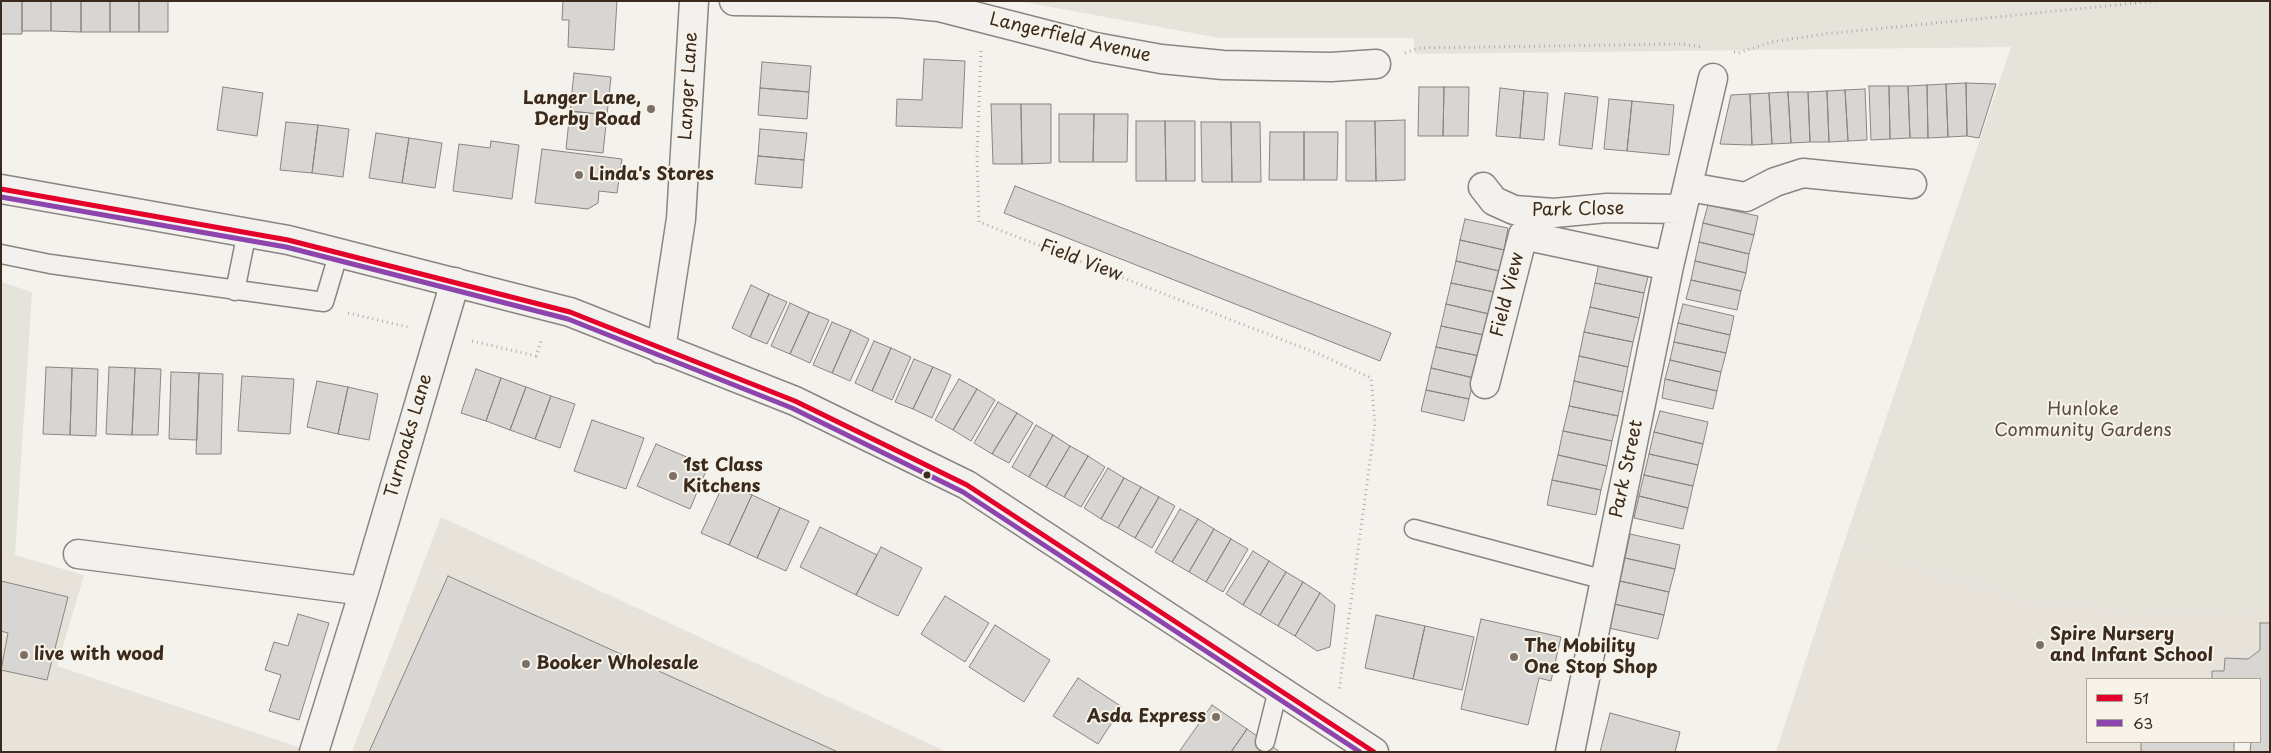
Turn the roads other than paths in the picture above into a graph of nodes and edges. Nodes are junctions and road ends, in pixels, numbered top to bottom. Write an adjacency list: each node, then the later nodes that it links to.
1 (694, 1): 15 (main road, Langer Lane)
2 (734, 1): 3 (main road, Langerfield Avenue)
3 (1376, 64)
4 (1712, 78): 8 (main road, Park Street)
5 (1912, 184): 8 (main road)
6 (1483, 187): 8 (main road, Park Close)
7 (1, 189): 9 (main road)
8 (1685, 198): 12 (main road, Park Street)
9 (247, 232): 10 (main road); 14 (lane)
10 (339, 252): 13 (main road); 14 (lane)
11 (1, 254): 14 (lane)
12 (1669, 266): 16 (main road, Field View); 19 (main road, Park Street)
13 (454, 282): 15 (main road); 20 (main road, Turnoaks Lane)
14 (235, 291)
15 (661, 349): 21 (main road)
16 (1485, 384)
17 (1414, 530): 19 (lane)
18 (78, 554): 20 (main road)
19 (1605, 580): 25 (main road, Park Street)
20 (364, 591): 23 (main road, Turnoaks Lane)
21 (1278, 690): 22 (lane); 24 (main road)
22 (1265, 742)
23 (314, 752)
24 (1374, 752)
25 (1570, 752)

